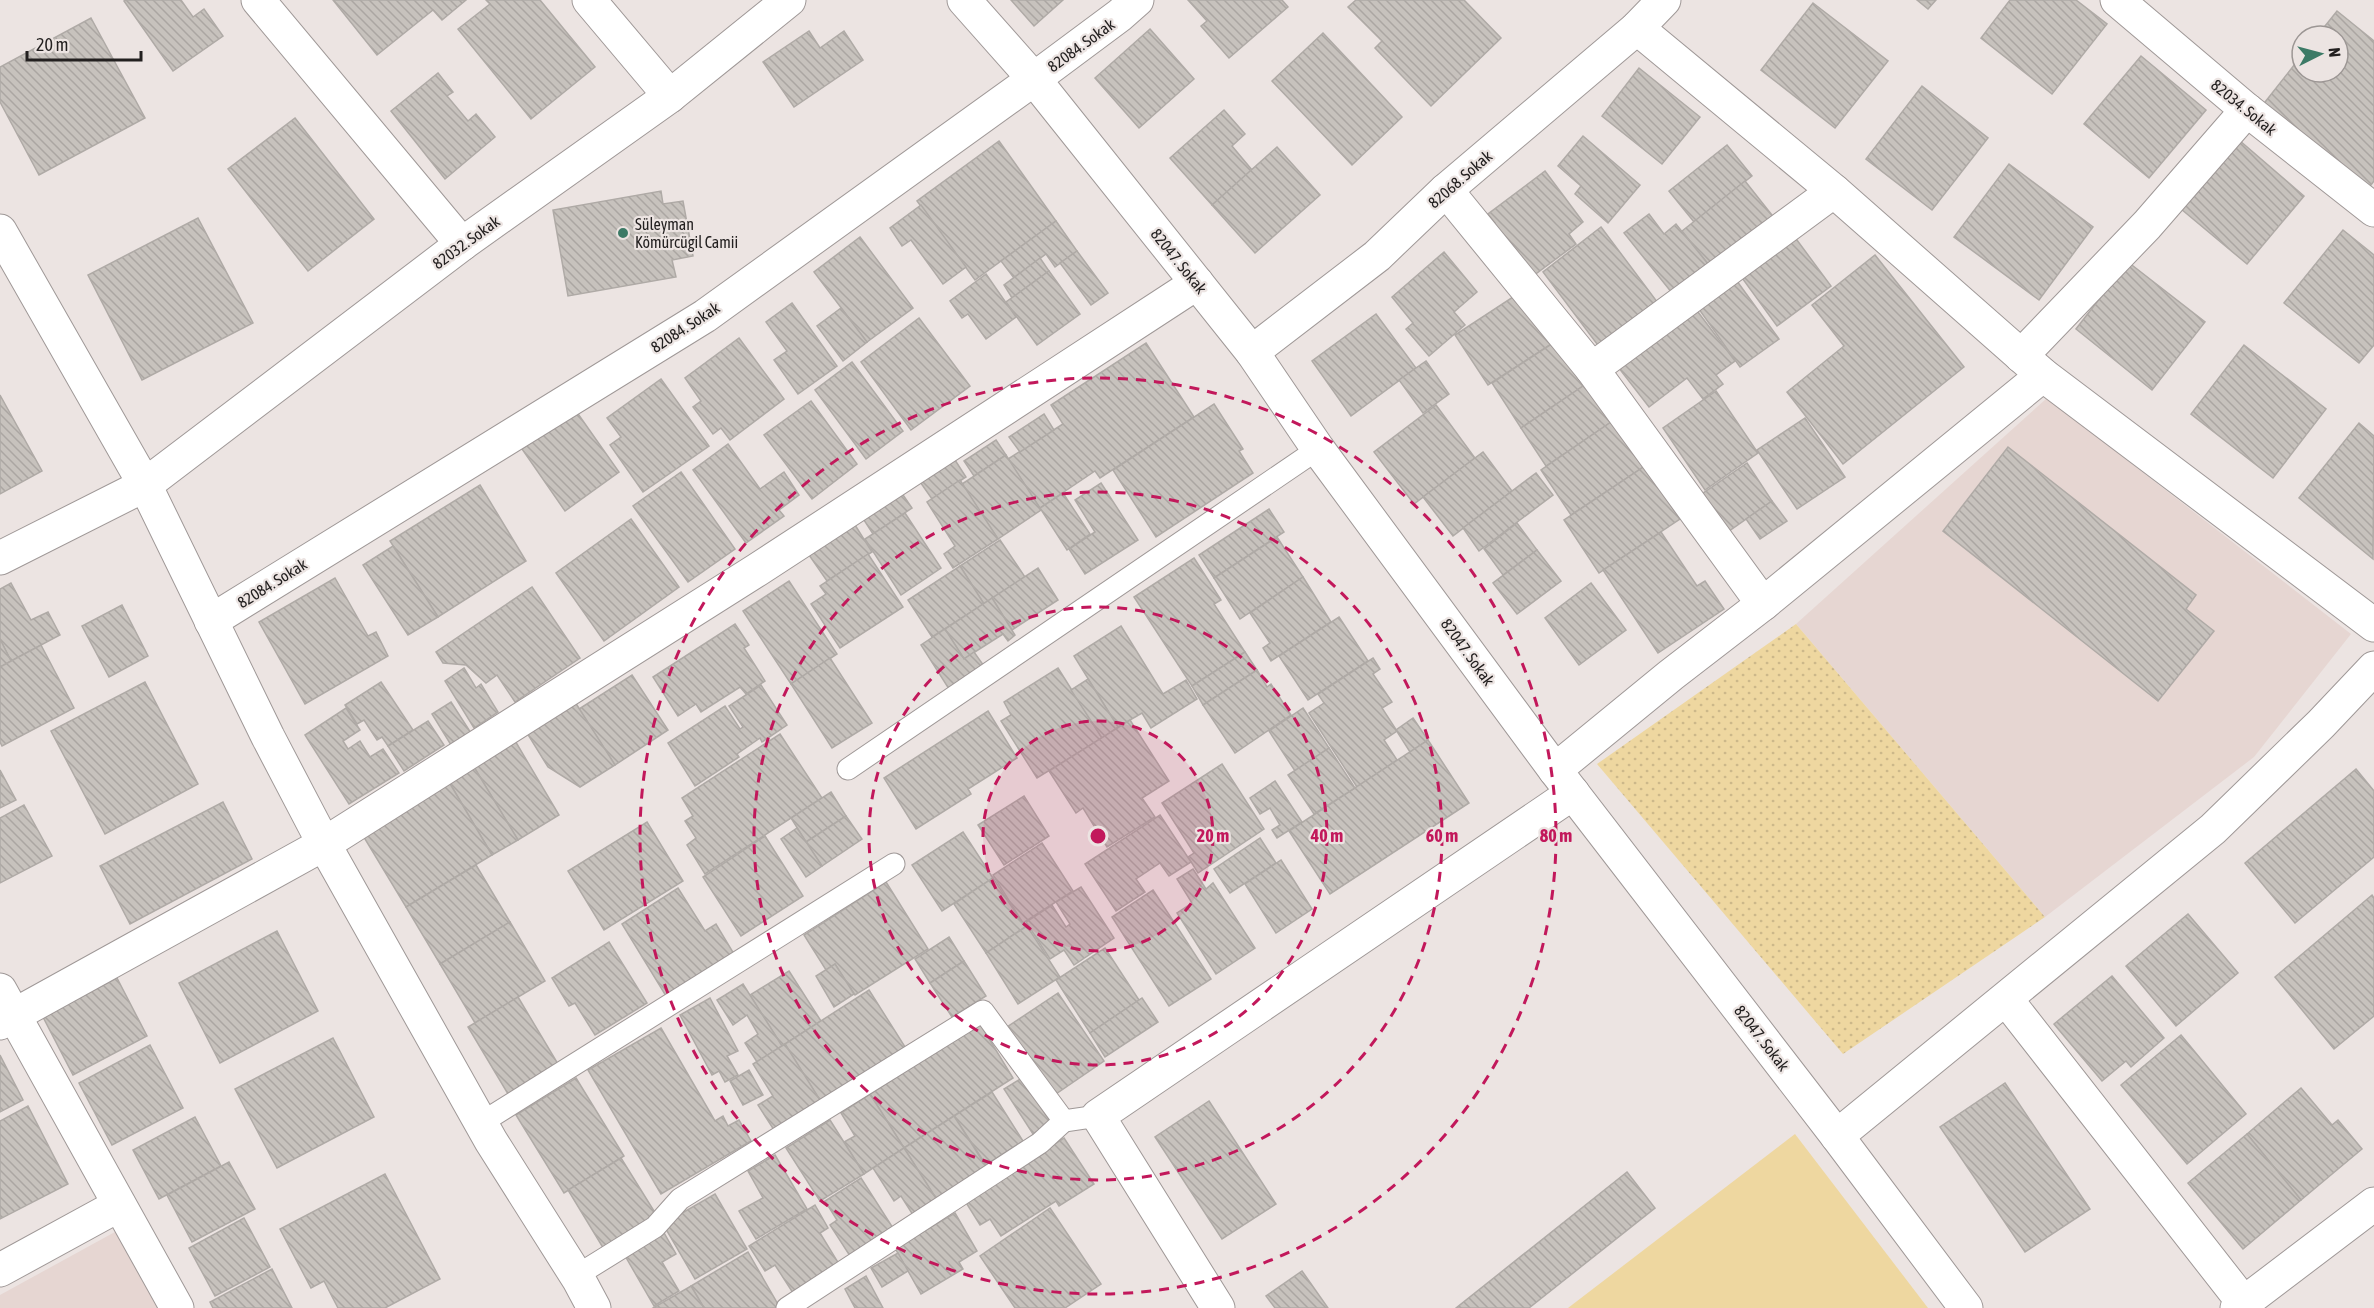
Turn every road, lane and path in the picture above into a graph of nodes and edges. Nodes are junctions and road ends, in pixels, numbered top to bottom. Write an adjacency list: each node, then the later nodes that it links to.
1 (258, 0): 16 (street)
2 (589, 0): 10 (street)
3 (789, 0): 10 (street, 82032. Sokak)
4 (964, 0): 9 (street, 82047. Sokak)
5 (1137, 0): 9 (street, 82084. Sokak)
6 (1664, 0): 8 (street, 82068. Sokak)
7 (2117, 0): 11 (street, 82034. Sokak)
8 (1637, 28): 12 (street, 82068. Sokak); 13 (street)
9 (1034, 79): 17 (street, 82047. Sokak); 25 (street, 82084. Sokak)
10 (670, 96): 16 (street, 82032. Sokak)
11 (2247, 110): 14 (street, 82034. Sokak); 19 (street)
12 (1446, 190): 18 (street, 82068. Sokak); 20 (street)
13 (1834, 191): 19 (street); 20 (street)
14 (2374, 210)
15 (0, 231): 22 (street)
16 (462, 244): 22 (street, 82032. Sokak)
17 (1197, 283): 18 (street, 82047. Sokak); 30 (street)
18 (1252, 352): 21 (street, 82047. Sokak)
19 (2032, 365): 24 (street); 26 (street)
20 (1592, 369): 24 (street)
21 (1318, 449): 28 (lane); 29 (street, 82047. Sokak)
22 (145, 485): 23 (street, 82032. Sokak); 25 (street)
23 (0, 558)
24 (1764, 604): 29 (street)
25 (211, 621): 30 (street)
26 (2374, 625)
27 (2374, 668): 32 (street)
28 (848, 769)
29 (1564, 782): 34 (street); 37 (street, 82047. Sokak)
30 (324, 844): 33 (street); 36 (street)
31 (894, 864): 36 (lane)
32 (2006, 999): 37 (street); 42 (street)
33 (4, 1010): 39 (street)
34 (1098, 1116): 35 (lane); 46 (street)
35 (1064, 1121): 41 (lane); 45 (lane)
36 (481, 1123): 41 (street)
37 (1837, 1136): 47 (street, 82047. Sokak)
38 (2374, 1204): 42 (street)
39 (119, 1205): 40 (street); 43 (street)
40 (0, 1270)
41 (576, 1276): 44 (street)
42 (2240, 1305)
43 (177, 1308)
44 (594, 1308)
45 (787, 1308)
46 (1218, 1308)
47 (1966, 1308)

